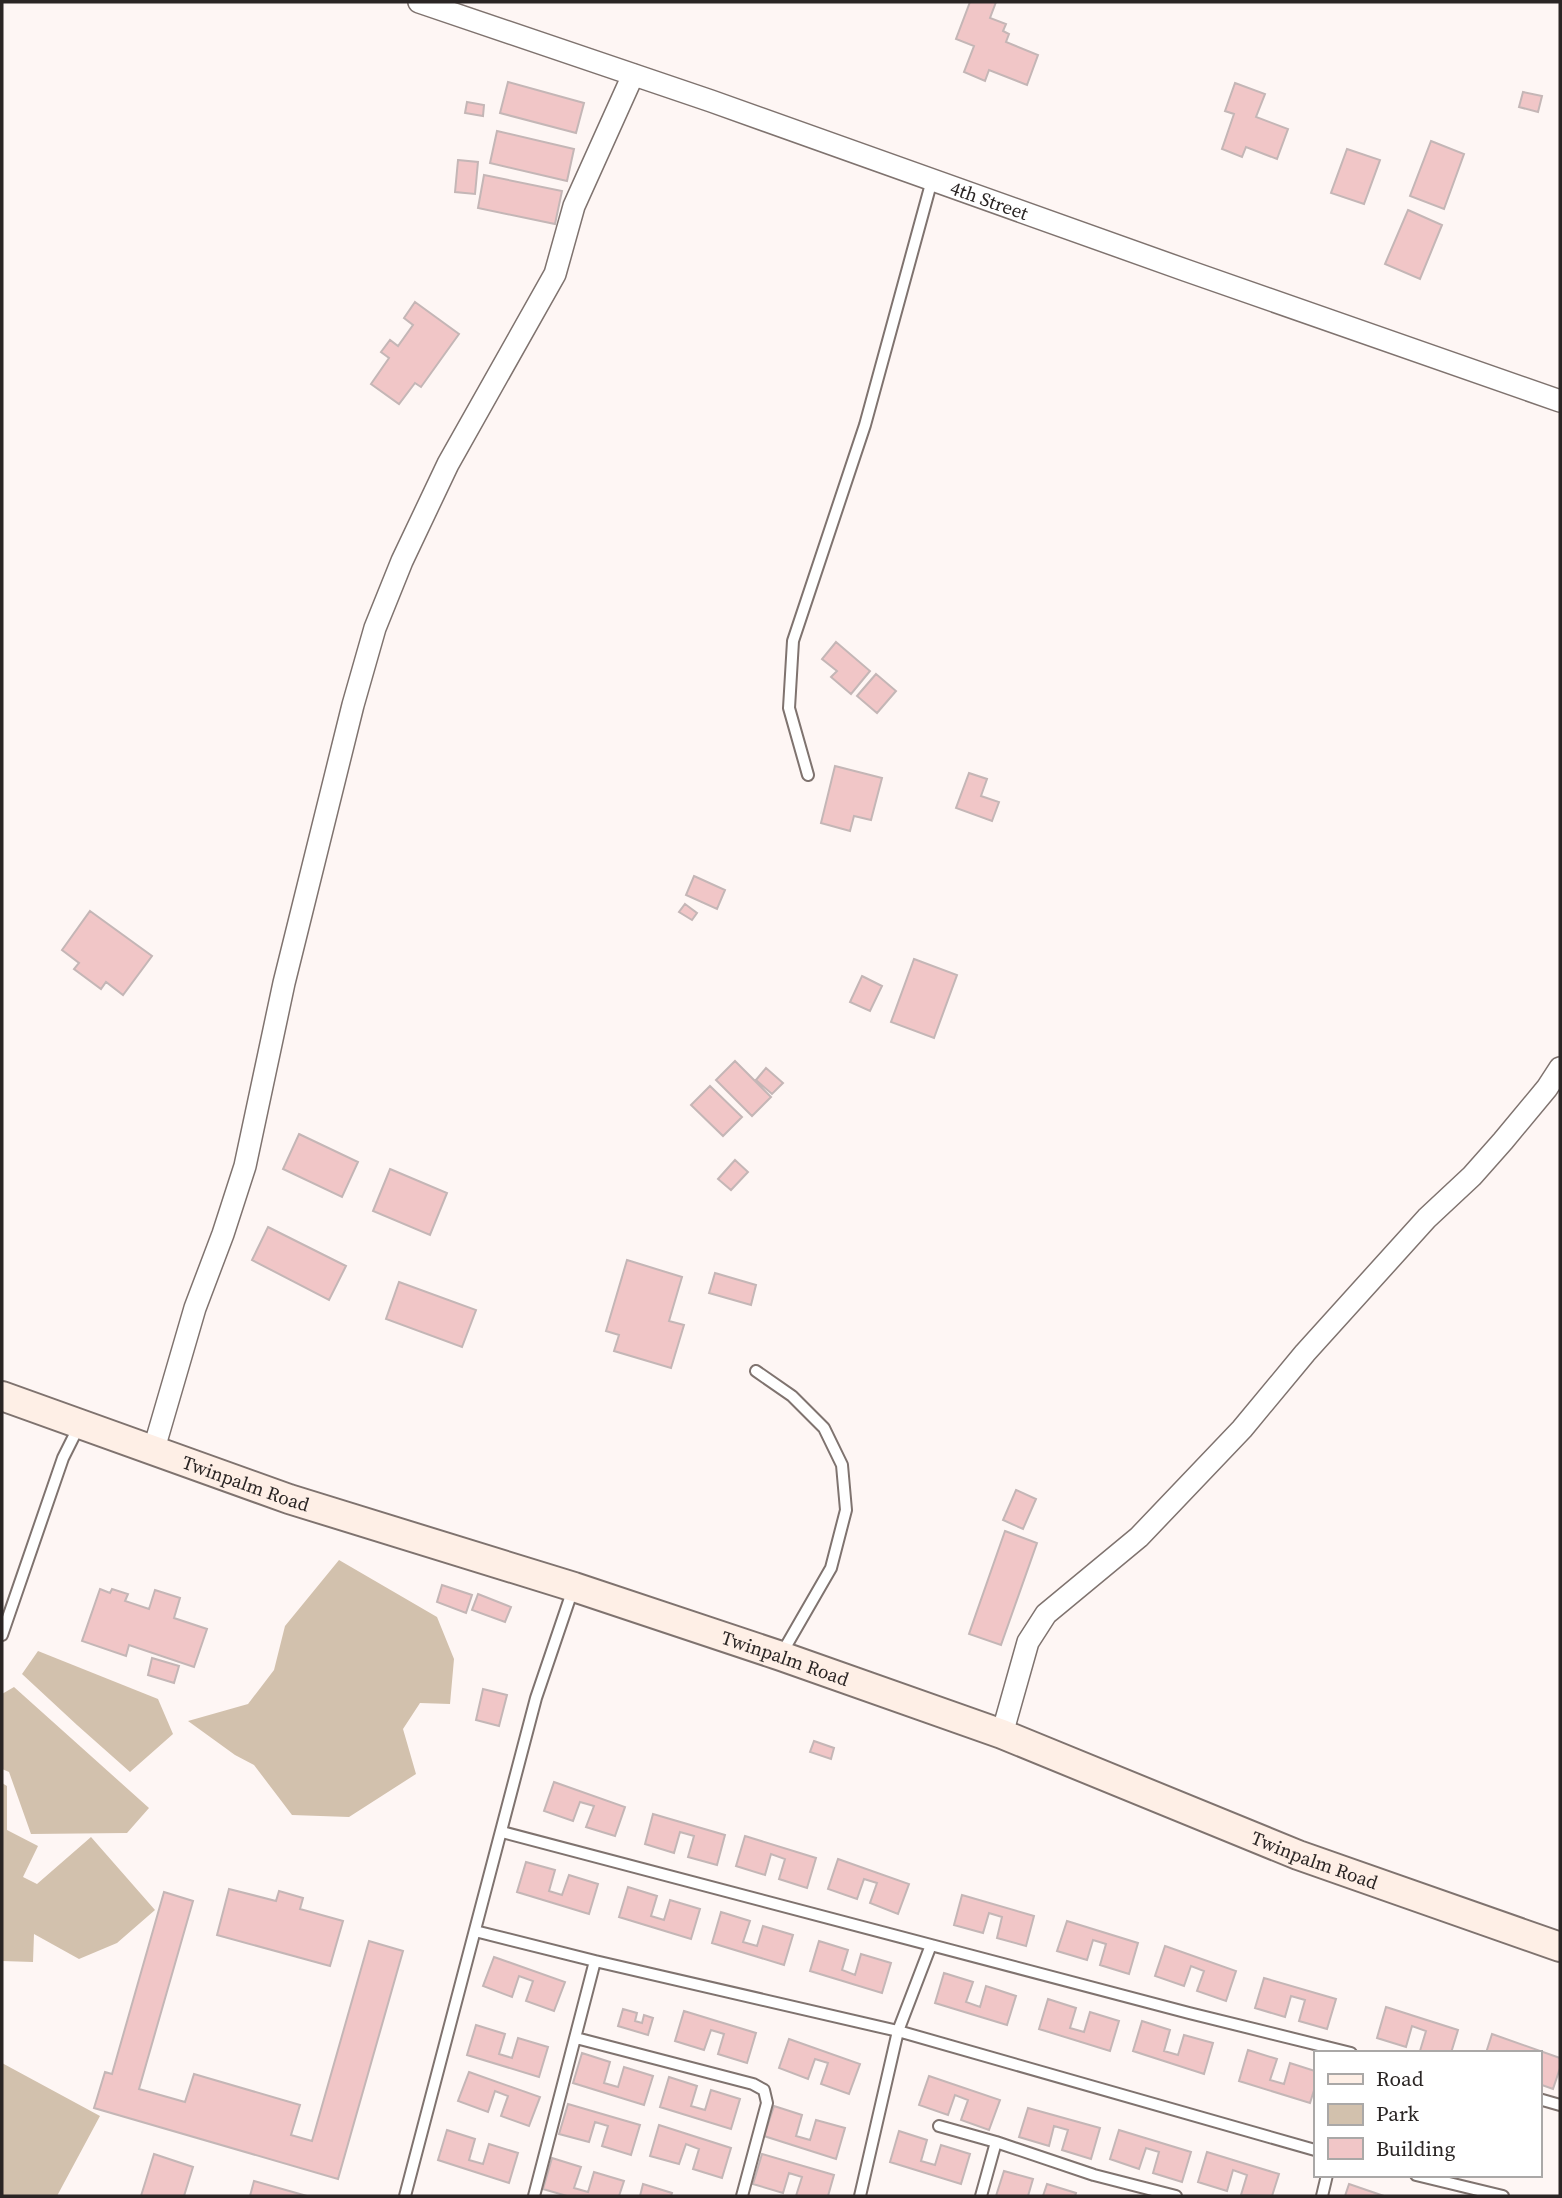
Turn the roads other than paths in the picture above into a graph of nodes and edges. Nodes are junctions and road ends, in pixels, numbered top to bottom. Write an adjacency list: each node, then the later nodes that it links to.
1 (419, 2): 2 (street, 4th Street)
2 (633, 75): 3 (street, 4th Street); 10 (street)
3 (932, 180): 4 (street, 4th Street); 5 (lane)
4 (1560, 401)
5 (808, 775)
6 (1560, 1068): 14 (street)
7 (756, 1371): 13 (lane)
8 (2, 1396): 9 (main road, Twinpalm Road)
9 (80, 1424): 10 (main road, Twinpalm Road); 12 (lane)
10 (153, 1452): 11 (main road, Twinpalm Road)
11 (573, 1587): 13 (main road, Twinpalm Road); 15 (lane)
12 (2, 1635)
13 (780, 1656): 14 (main road, Twinpalm Road)
14 (1002, 1734): 18 (main road, Twinpalm Road)
15 (502, 1832): 16 (lane); 17 (lane)
16 (475, 1931): 19 (lane); 30 (lane)
17 (931, 1945): 20 (lane); 22 (lane)
18 (1560, 1947)
19 (595, 1961): 20 (lane); 21 (lane)
20 (898, 2031): 27 (lane); 33 (lane)
21 (576, 2038): 31 (lane); 32 (lane)
22 (1343, 2051)
23 (1541, 2100): 24 (lane)
24 (1560, 2105)
25 (939, 2126): 26 (lane)
26 (996, 2142): 34 (lane); 35 (lane)
27 (1314, 2150)
28 (1327, 2177): 36 (lane)
29 (1424, 2177): 37 (lane)
30 (405, 2196)
31 (534, 2196)
32 (742, 2196)
33 (860, 2196)
34 (981, 2196)
35 (1176, 2196)
36 (1322, 2196)
37 (1503, 2196)

